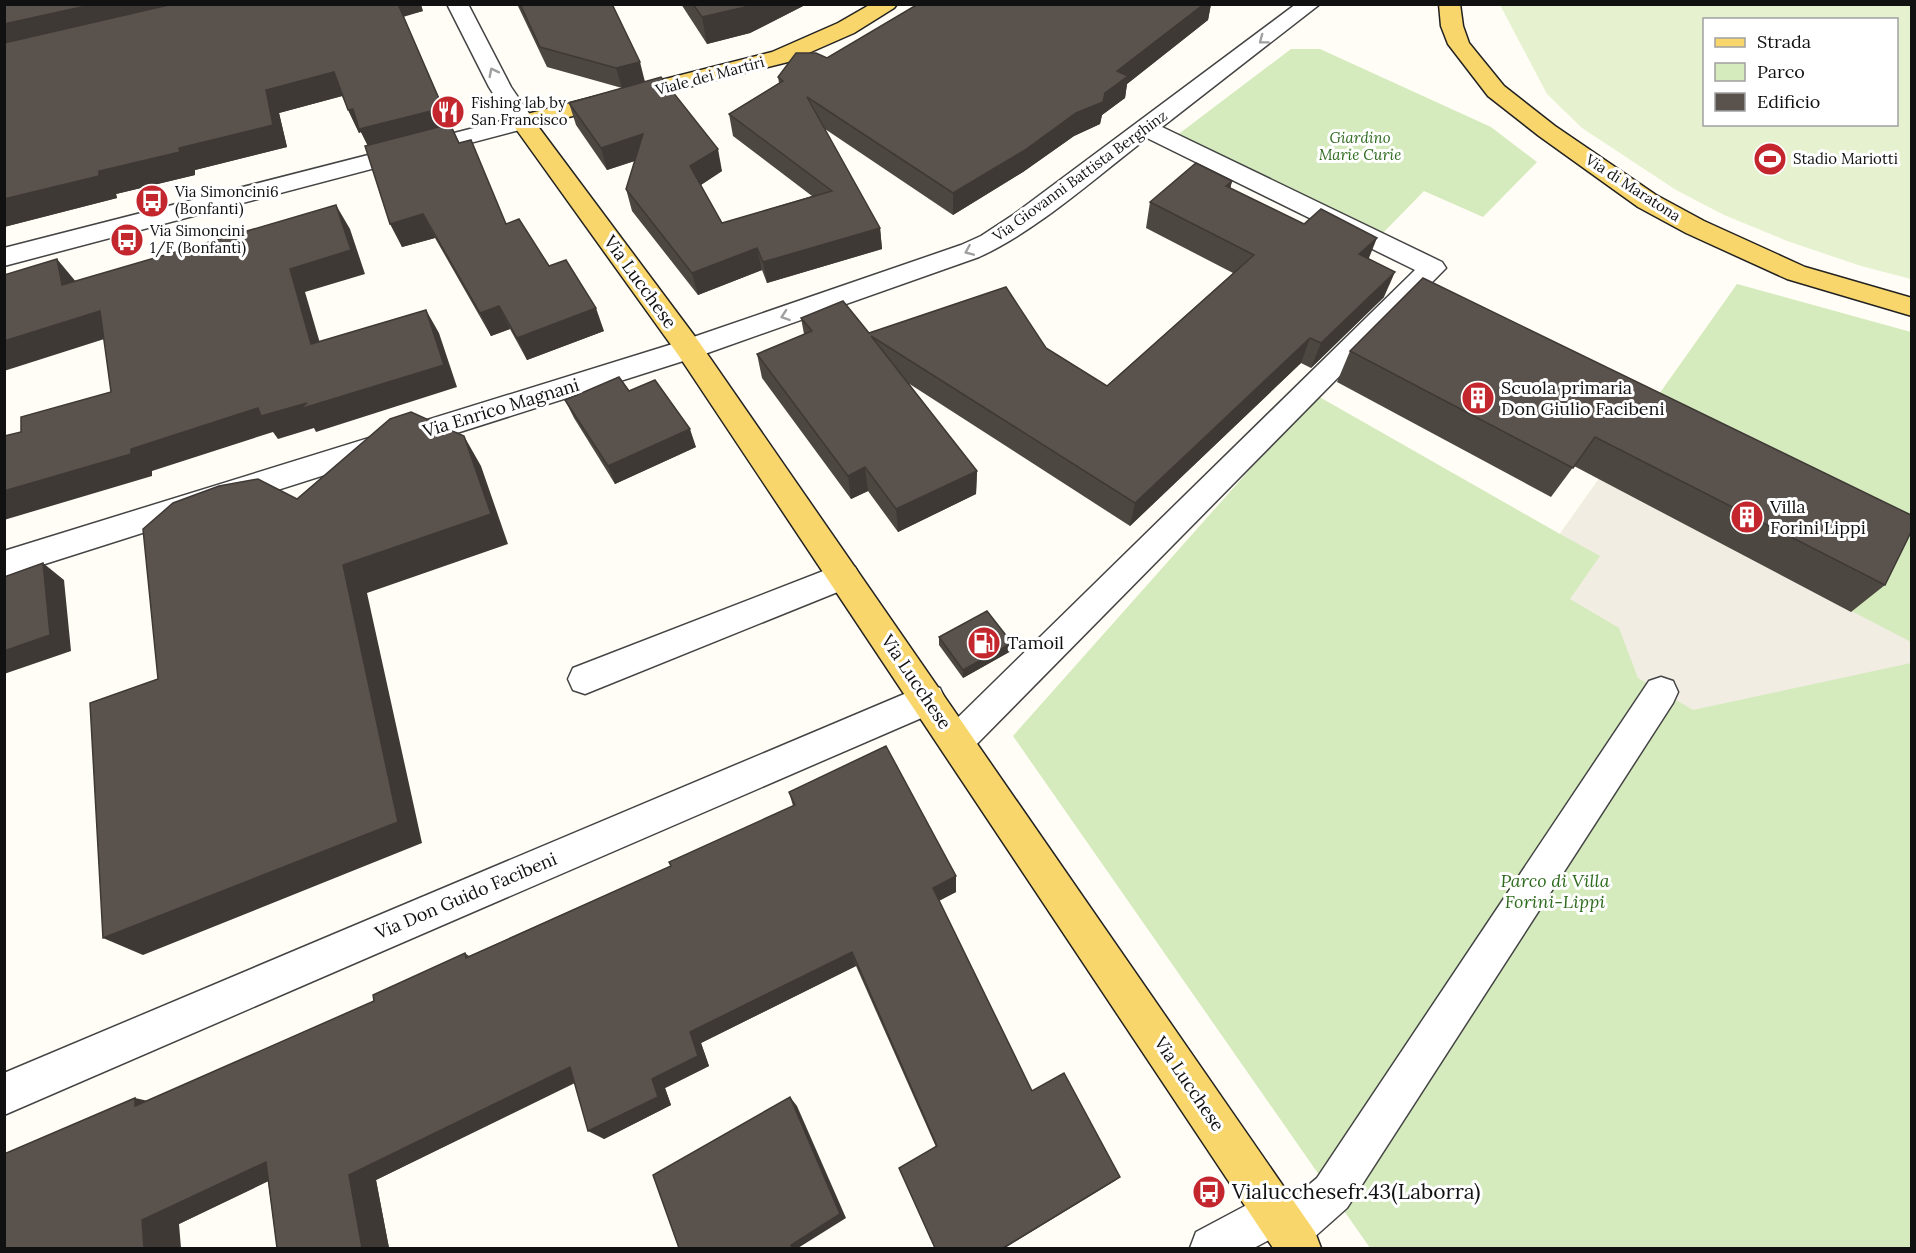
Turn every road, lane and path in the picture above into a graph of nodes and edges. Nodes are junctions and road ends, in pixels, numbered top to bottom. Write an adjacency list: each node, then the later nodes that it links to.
1 (458, 4): 5 (street, one-way to 1)
2 (887, 4): 5 (main road, Viale dei Martiri)
3 (1310, 4): 6 (street, Via Giovanni Battista Berghinz, one-way to 6)
4 (1449, 4): 8 (main road, Via di Maratona)
5 (523, 122): 7 (street); 9 (main road, Via Lucchese)
6 (1145, 128): 9 (street, Via Giovanni Battista Berghinz, one-way to 9); 15 (street)
7 (4, 257)
8 (1911, 307)
9 (689, 349): 10 (street, Via Enrico Magnani); 11 (main road, Via Lucchese)
10 (4, 564)
11 (844, 576): 12 (street); 14 (main road, Via Lucchese)
12 (585, 679)
13 (1661, 692): 17 (street)
14 (928, 699): 15 (main road, Via Lucchese); 16 (street, Via Don Guido Facibeni)
15 (956, 742): 17 (main road, Via Lucchese)
16 (4, 1094)
17 (1288, 1231): 18 (street)
18 (1212, 1248)

